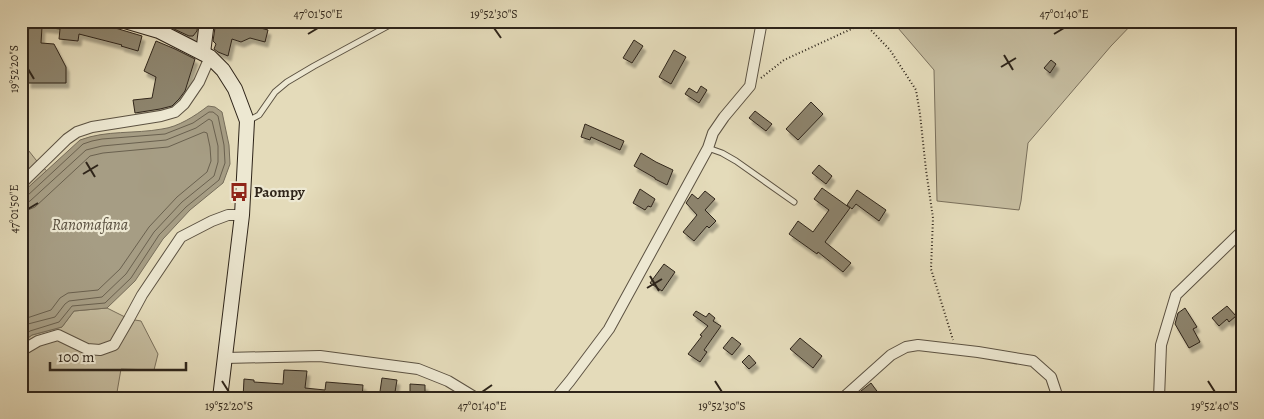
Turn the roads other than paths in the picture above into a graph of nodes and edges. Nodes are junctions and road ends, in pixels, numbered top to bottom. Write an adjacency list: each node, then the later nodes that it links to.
1 (125, 21): 5 (street)
2 (207, 21): 6 (street)
3 (397, 21): 7 (lane)
4 (762, 21): 8 (street)
5 (158, 26): 6 (street)
6 (207, 55): 7 (street); 9 (street)
7 (247, 121): 11 (street)
8 (708, 148): 10 (lane); 17 (street)
9 (21, 184)
10 (794, 202)
11 (242, 215): 13 (street); 14 (street)
12 (1243, 230): 20 (street)
13 (21, 351)
14 (225, 358): 15 (street); 16 (street)
15 (220, 398)
16 (476, 398)
17 (556, 398)
18 (843, 398): 19 (street)
19 (1058, 398)
20 (1159, 398)

